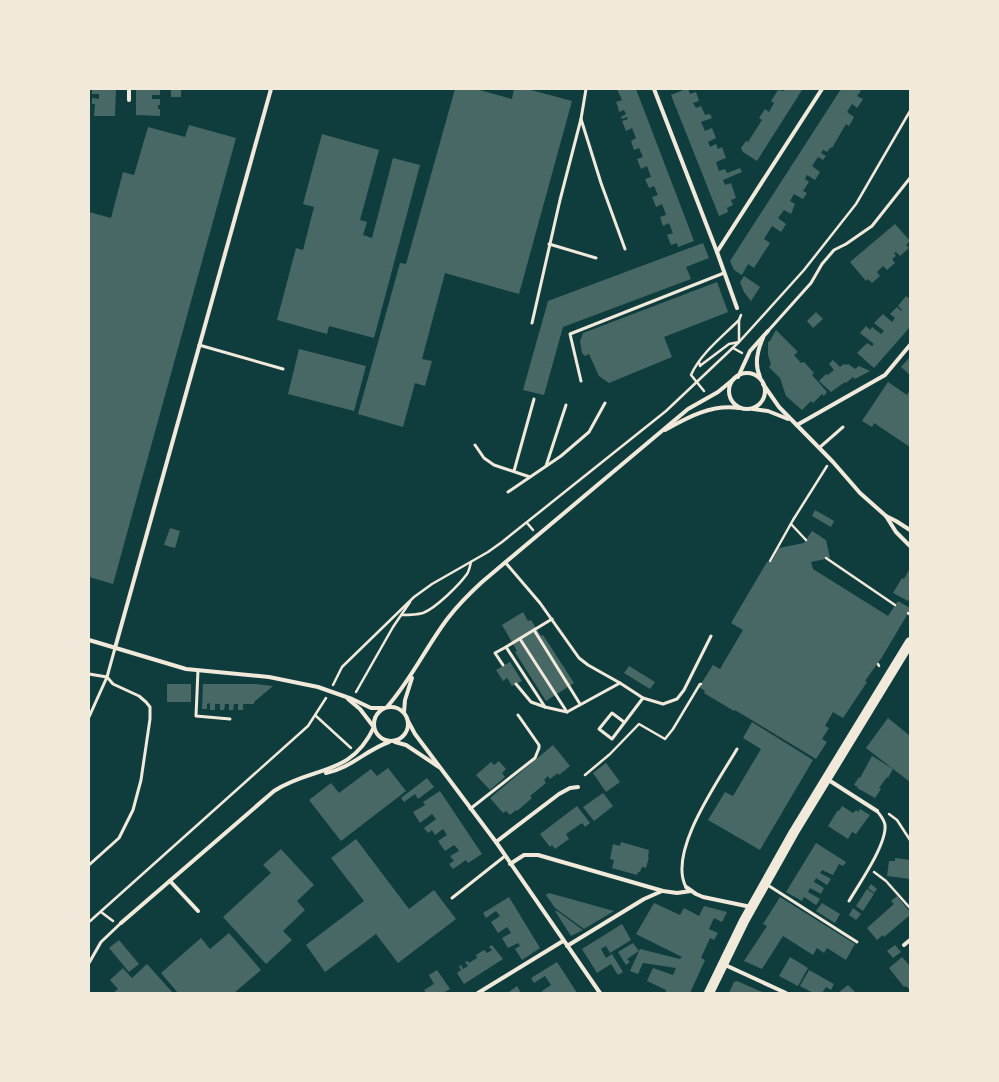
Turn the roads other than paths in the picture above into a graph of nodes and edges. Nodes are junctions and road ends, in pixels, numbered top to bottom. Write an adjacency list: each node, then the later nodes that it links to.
1 (129, 89): 6 (street)
2 (271, 89): 18 (street)
3 (586, 89): 7 (lane)
4 (654, 89): 11 (street)
5 (822, 89): 11 (street)
6 (129, 100)
7 (581, 119): 9 (lane); 10 (lane)
8 (910, 178): 16 (lane)
9 (549, 244): 12 (lane); 15 (lane)
10 (625, 249)
11 (717, 252): 13 (street)
12 (596, 258)
13 (724, 273): 14 (street); 22 (lane)
14 (737, 308)
15 (532, 323)
16 (768, 331): 20 (street); 21 (street)
17 (910, 344): 29 (street)
18 (199, 345): 19 (lane); 49 (street)
19 (283, 369)
20 (736, 378): 21 (street); 27 (street); 31 (street)
21 (760, 379): 23 (street)
22 (581, 381)
23 (764, 384): 28 (street); 29 (street)
24 (534, 399): 35 (lane)
25 (605, 403): 34 (lane)
26 (566, 405): 34 (lane)
27 (744, 408): 28 (street); 31 (street)
28 (750, 409): 29 (street)
29 (796, 425): 33 (street)
30 (843, 427): 33 (lane)
31 (656, 436): 41 (street)
32 (475, 445): 35 (lane)
33 (819, 448): 38 (street)
34 (546, 466): 36 (lane)
35 (514, 471): 36 (lane)
36 (530, 477): 37 (lane)
37 (508, 492)
38 (886, 516): 39 (street); 40 (street)
39 (910, 530)
40 (910, 546)
41 (505, 562): 42 (lane); 51 (street)
42 (552, 619): 43 (lane); 55 (lane)
43 (534, 630): 45 (lane); 59 (lane)
44 (711, 636): 58 (lane)
45 (520, 639): 48 (lane); 63 (lane)
46 (89, 640): 49 (street)
47 (910, 642): 74 (main road)
48 (506, 647): 50 (lane); 60 (lane)
49 (115, 648): 52 (street); 54 (lane)
50 (503, 665)
51 (416, 667): 61 (street); 62 (street)
52 (198, 670): 57 (street); 66 (lane)
53 (89, 674): 54 (lane)
54 (107, 677): 65 (lane); 81 (lane)
55 (620, 683): 58 (lane); 59 (lane)
56 (516, 684): 60 (lane)
57 (345, 696): 61 (street); 69 (street)
58 (643, 698): 68 (lane)
59 (580, 704): 63 (lane)
60 (545, 707): 63 (lane)
61 (386, 708): 62 (street); 69 (street)
62 (404, 712): 67 (street)
63 (567, 712)
64 (518, 715): 76 (lane)
65 (89, 717)
66 (230, 719)
67 (408, 721): 70 (street); 72 (street)
68 (624, 722): 68 (lane)
69 (374, 727): 70 (street); 73 (street)
70 (391, 742): 72 (street); 73 (street)
71 (737, 749): 84 (lane)
72 (441, 768): 76 (street)
73 (317, 774): 82 (street)
74 (826, 778): 77 (street); 83 (main road)
75 (578, 786): 78 (street)
76 (470, 810): 78 (street)
77 (877, 811): 88 (lane)
78 (496, 842): 79 (street)
79 (505, 856): 80 (street); 87 (lane)
80 (510, 864): 85 (street); 93 (street)
81 (89, 865)
82 (170, 881): 90 (street); 91 (street)
83 (764, 883): 89 (main road); 94 (lane)
84 (686, 887): 86 (street)
85 (663, 891): 86 (street); 96 (street)
86 (690, 891): 89 (street)
87 (452, 898)
88 (849, 901)
89 (751, 907): 98 (main road)
90 (198, 911)
91 (121, 923): 97 (lane)
92 (910, 940): 95 (street)
93 (563, 941): 96 (street); 99 (street)
94 (857, 942)
95 (904, 945)
96 (567, 946): 100 (street)
97 (89, 963)
98 (722, 964): 101 (main road); 102 (street)
99 (478, 993)
100 (600, 993)
101 (709, 993)
102 (786, 993)

